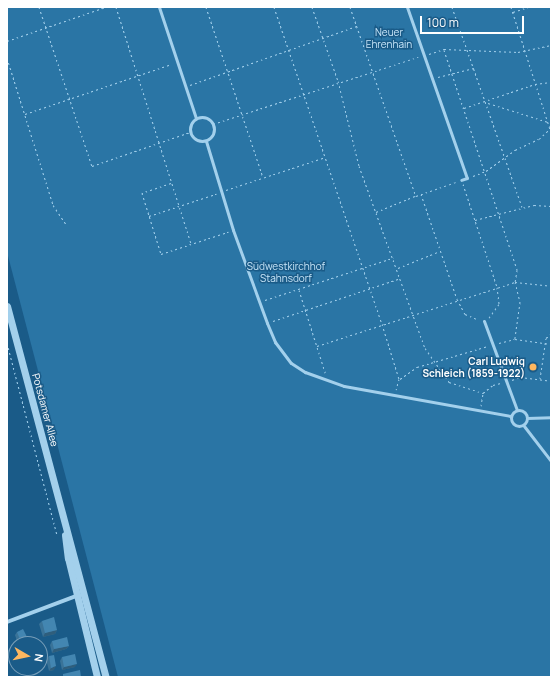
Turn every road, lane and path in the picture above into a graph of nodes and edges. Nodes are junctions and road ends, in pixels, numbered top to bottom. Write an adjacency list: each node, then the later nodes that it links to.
1 (39, 7): 15 (path)
2 (106, 7): 15 (path)
3 (116, 7): 30 (path)
4 (159, 7): 25 (lane)
5 (206, 7): 27 (path)
6 (274, 7): 19 (path)
7 (312, 7): 16 (path)
8 (350, 7): 14 (path)
9 (407, 7): 23 (lane)
10 (452, 7): 21 (path)
11 (511, 7): 13 (path)
12 (528, 7): 13 (path)
13 (513, 12): 22 (path)
14 (357, 26): 16 (path); 28 (path)
15 (46, 28): 17 (path); 37 (path)
16 (322, 37): 19 (path); 32 (path)
17 (7, 41)
18 (551, 45): 22 (path)
19 (288, 49): 27 (path); 36 (path)
20 (444, 49): 21 (path); 23 (path); 29 (path)
21 (467, 49): 22 (path); 26 (path)
22 (525, 50): 34 (path)
23 (424, 55): 28 (path); 31 (lane)
24 (7, 58): 41 (path)
25 (178, 62): 30 (path); 35 (lane)
26 (474, 68): 29 (path); 38 (path)
27 (228, 71): 35 (path); 42 (path)
28 (373, 71): 32 (path); 60 (path)
29 (452, 73): 31 (path); 40 (path)
30 (137, 76): 37 (path); 50 (path)
31 (432, 79): 55 (lane)
32 (338, 81): 36 (path); 64 (path)
33 (551, 82): 34 (path)
34 (535, 84): 38 (path); 44 (path)
35 (186, 86): 43 (lane)
36 (304, 95): 42 (path); 51 (path)
37 (70, 99): 41 (path); 50 (path)
38 (486, 100): 39 (path); 40 (path)
39 (487, 103): 44 (path); 52 (path)
40 (464, 108): 53 (path)
41 (25, 114): 68 (path)
42 (243, 115): 45 (path); 54 (path)
43 (196, 118): 45 (lane); 47 (lane)
44 (548, 122): 46 (path)
45 (213, 124): 49 (lane)
46 (550, 128): 48 (path); 52 (path)
47 (190, 132): 49 (lane); 50 (path)
48 (551, 132)
49 (206, 141): 58 (lane)
50 (159, 143): 57 (path)
51 (326, 156): 54 (path); 73 (path)
52 (505, 156): 53 (path); 63 (path)
53 (486, 171): 55 (path); 65 (path)
54 (263, 178): 58 (path)
55 (467, 178): 56 (lane)
56 (461, 180): 59 (path); 67 (path)
57 (172, 183): 61 (path); 66 (path)
58 (221, 192): 61 (path); 69 (lane)
59 (421, 194): 60 (path); 71 (path)
60 (416, 196): 64 (path)
61 (179, 206): 66 (path); 70 (path)
62 (551, 206): 63 (path)
63 (522, 207): 65 (path)
64 (376, 212): 72 (path)
65 (497, 214): 67 (path); 76 (path)
66 (149, 216): 70 (path)
67 (475, 220): 78 (path)
68 (66, 224)
69 (233, 230): 70 (path); 82 (lane)
70 (191, 244)
71 (440, 251): 74 (path); 81 (path)
72 (393, 258): 73 (path); 74 (path)
73 (364, 268): 79 (path); 80 (path)
74 (397, 268): 75 (path)
75 (401, 278): 79 (path); 85 (path)
76 (515, 282): 77 (path); 78 (path); 90 (path)
77 (551, 286)
78 (497, 287): 81 (path); 86 (path)
79 (370, 288): 84 (path); 88 (path)
80 (298, 290): 82 (path); 84 (path)
81 (457, 299): 85 (path); 86 (path)
82 (260, 302): 87 (lane)
83 (7, 306): 109 (street, Potsdamer Allee)
84 (305, 311): 87 (path); 92 (path)
85 (413, 314): 88 (path); 94 (path)
86 (484, 321): 98 (lane)
87 (267, 323): 97 (lane)
88 (382, 324): 92 (path); 95 (path)
89 (551, 334): 96 (path)
90 (515, 338)
91 (7, 342): 110 (path)
92 (317, 346): 97 (path)
93 (446, 357): 94 (path)
94 (434, 361): 95 (path); 100 (path)
95 (400, 379): 101 (path)
96 (540, 379): 98 (path); 99 (path)
97 (328, 381): 101 (lane)
98 (507, 381): 100 (path); 102 (lane)
99 (551, 381)
100 (483, 393): 103 (path)
101 (394, 397): 103 (lane)
102 (517, 410): 104 (lane); 106 (lane)
103 (480, 411): 104 (lane)
104 (510, 416): 107 (lane)
105 (551, 417): 106 (lane)
106 (527, 418): 107 (lane)
107 (524, 426): 108 (lane)
108 (551, 461)
109 (63, 519): 111 (street, Potsdamer Allee); 112 (street, Potsdamer Allee)
110 (58, 538)
111 (85, 593): 112 (street); 115 (street, Potsdamer Allee)
112 (76, 596): 113 (street); 114 (street, Potsdamer Allee)
113 (7, 622)
114 (97, 677)
115 (106, 677)

